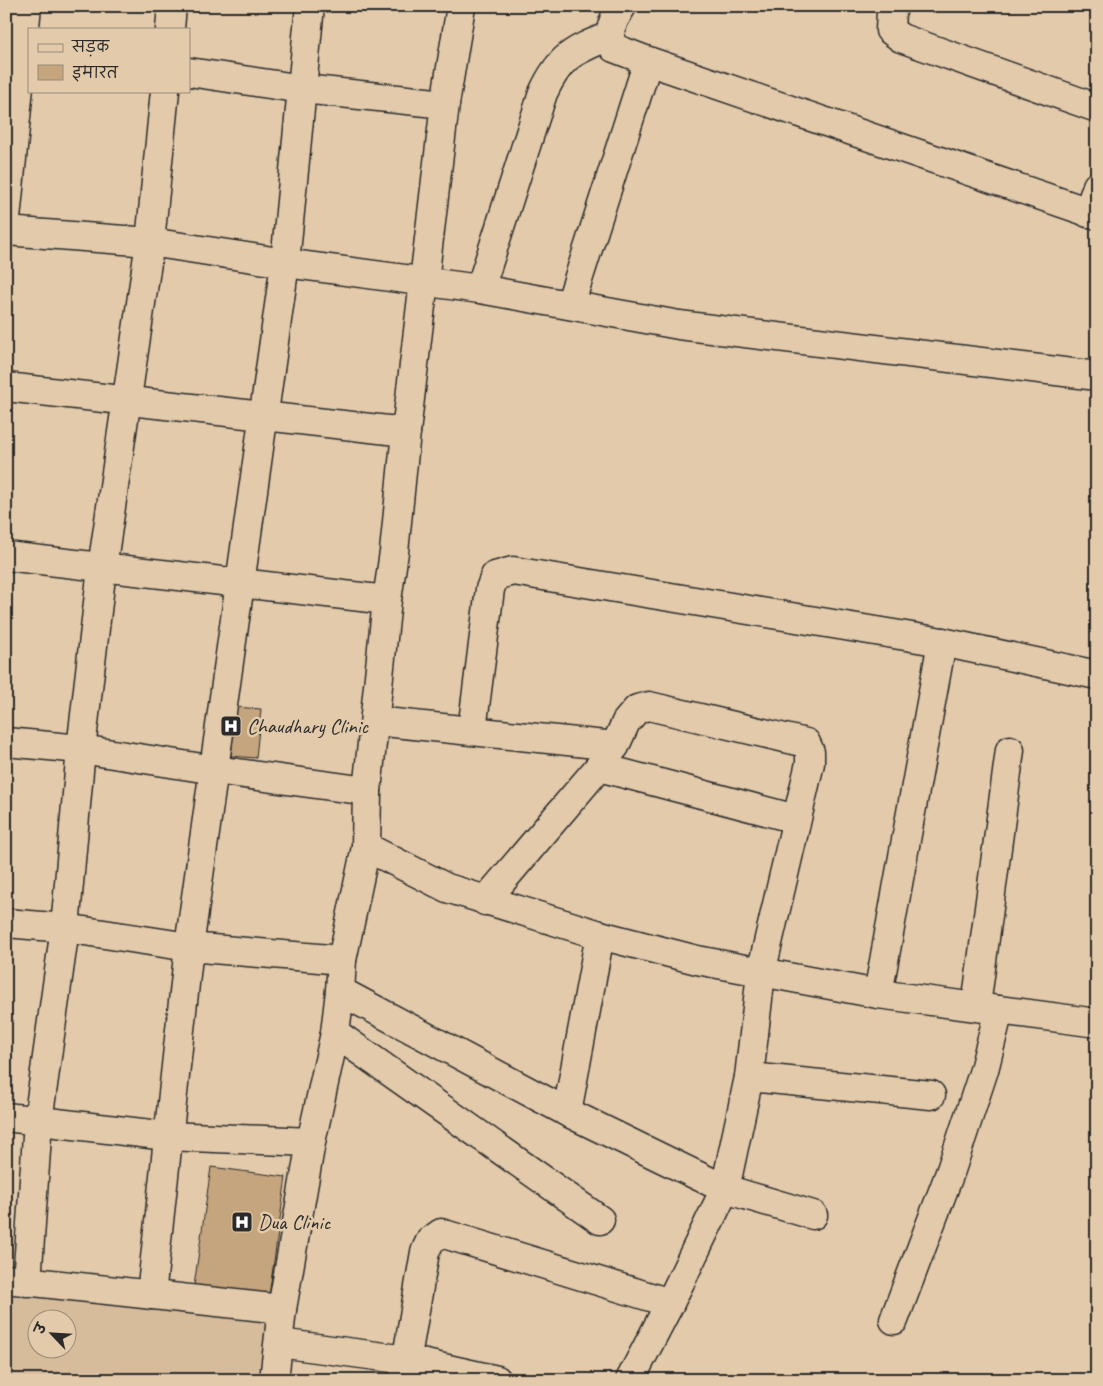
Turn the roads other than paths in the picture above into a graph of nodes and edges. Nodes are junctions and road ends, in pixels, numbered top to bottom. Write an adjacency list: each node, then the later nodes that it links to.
1 (27, 6): 9 (street)
2 (172, 6): 7 (street)
3 (310, 6): 12 (street)
4 (461, 6): 14 (street)
5 (622, 6): 8 (street)
6 (894, 6): 15 (street)
7 (170, 28)
8 (608, 36): 10 (street); 23 (street)
9 (19, 58): 18 (street)
10 (648, 61): 17 (street); 24 (street)
11 (190, 72): 12 (street)
12 (303, 89): 14 (street); 21 (street)
13 (165, 92): 20 (street)
14 (445, 104): 22 (street)
15 (1097, 108)
16 (1097, 186): 17 (street)
17 (1093, 214)
18 (6, 219)
19 (6, 231): 20 (street)
20 (150, 242): 21 (street); 27 (street)
21 (286, 263): 22 (street); 28 (street)
22 (424, 280): 23 (street); 29 (street)
23 (480, 289): 24 (street)
24 (570, 305): 25 (street)
25 (1097, 376)
26 (6, 387): 27 (street)
27 (126, 400): 28 (street); 31 (street)
28 (264, 416): 29 (street); 32 (street)
29 (406, 432): 33 (street)
30 (6, 556): 31 (street)
31 (102, 568): 32 (street); 40 (street)
32 (241, 582): 33 (street); 43 (street)
33 (387, 600): 36 (street)
34 (942, 642): 35 (street); 37 (street); 55 (street)
35 (1097, 675)
36 (375, 721): 37 (street); 44 (street)
37 (472, 730): 39 (street)
38 (6, 742): 40 (street)
39 (615, 746): 42 (street); 45 (street)
40 (81, 749): 43 (street); 49 (street)
41 (1010, 750): 56 (street)
42 (599, 767): 45 (street); 47 (street)
43 (215, 770): 44 (street); 51 (street)
44 (367, 791): 46 (street)
45 (796, 819): 53 (street)
46 (366, 847): 47 (street); 52 (street)
47 (485, 901): 50 (street)
48 (6, 923): 49 (street)
49 (65, 928): 51 (street); 63 (street)
50 (600, 935): 53 (street); 61 (street)
51 (189, 947): 52 (street); 64 (street)
52 (342, 960): 54 (street)
53 (761, 973): 55 (street); 59 (street)
54 (340, 991): 58 (street); 61 (street)
55 (878, 994): 56 (street)
56 (988, 1008): 57 (street); 73 (street)
57 (1097, 1023)
58 (335, 1033): 65 (street); 68 (street)
59 (749, 1077): 60 (street); 66 (street)
60 (930, 1095)
61 (567, 1112): 66 (street)
62 (6, 1117): 63 (street)
63 (38, 1121): 64 (street); 69 (street)
64 (168, 1136): 65 (street); 70 (street)
65 (310, 1142): 72 (street)
66 (725, 1189): 67 (street); 71 (street)
67 (813, 1215)
68 (600, 1220)
69 (17, 1280): 70 (street)
70 (151, 1295): 72 (street)
71 (670, 1303): 75 (street); 78 (street)
72 (282, 1309): 74 (street)
73 (894, 1320)
74 (278, 1343): 75 (street); 76 (street)
75 (405, 1370): 77 (street)
76 (274, 1380)
77 (497, 1380)
78 (630, 1380)

